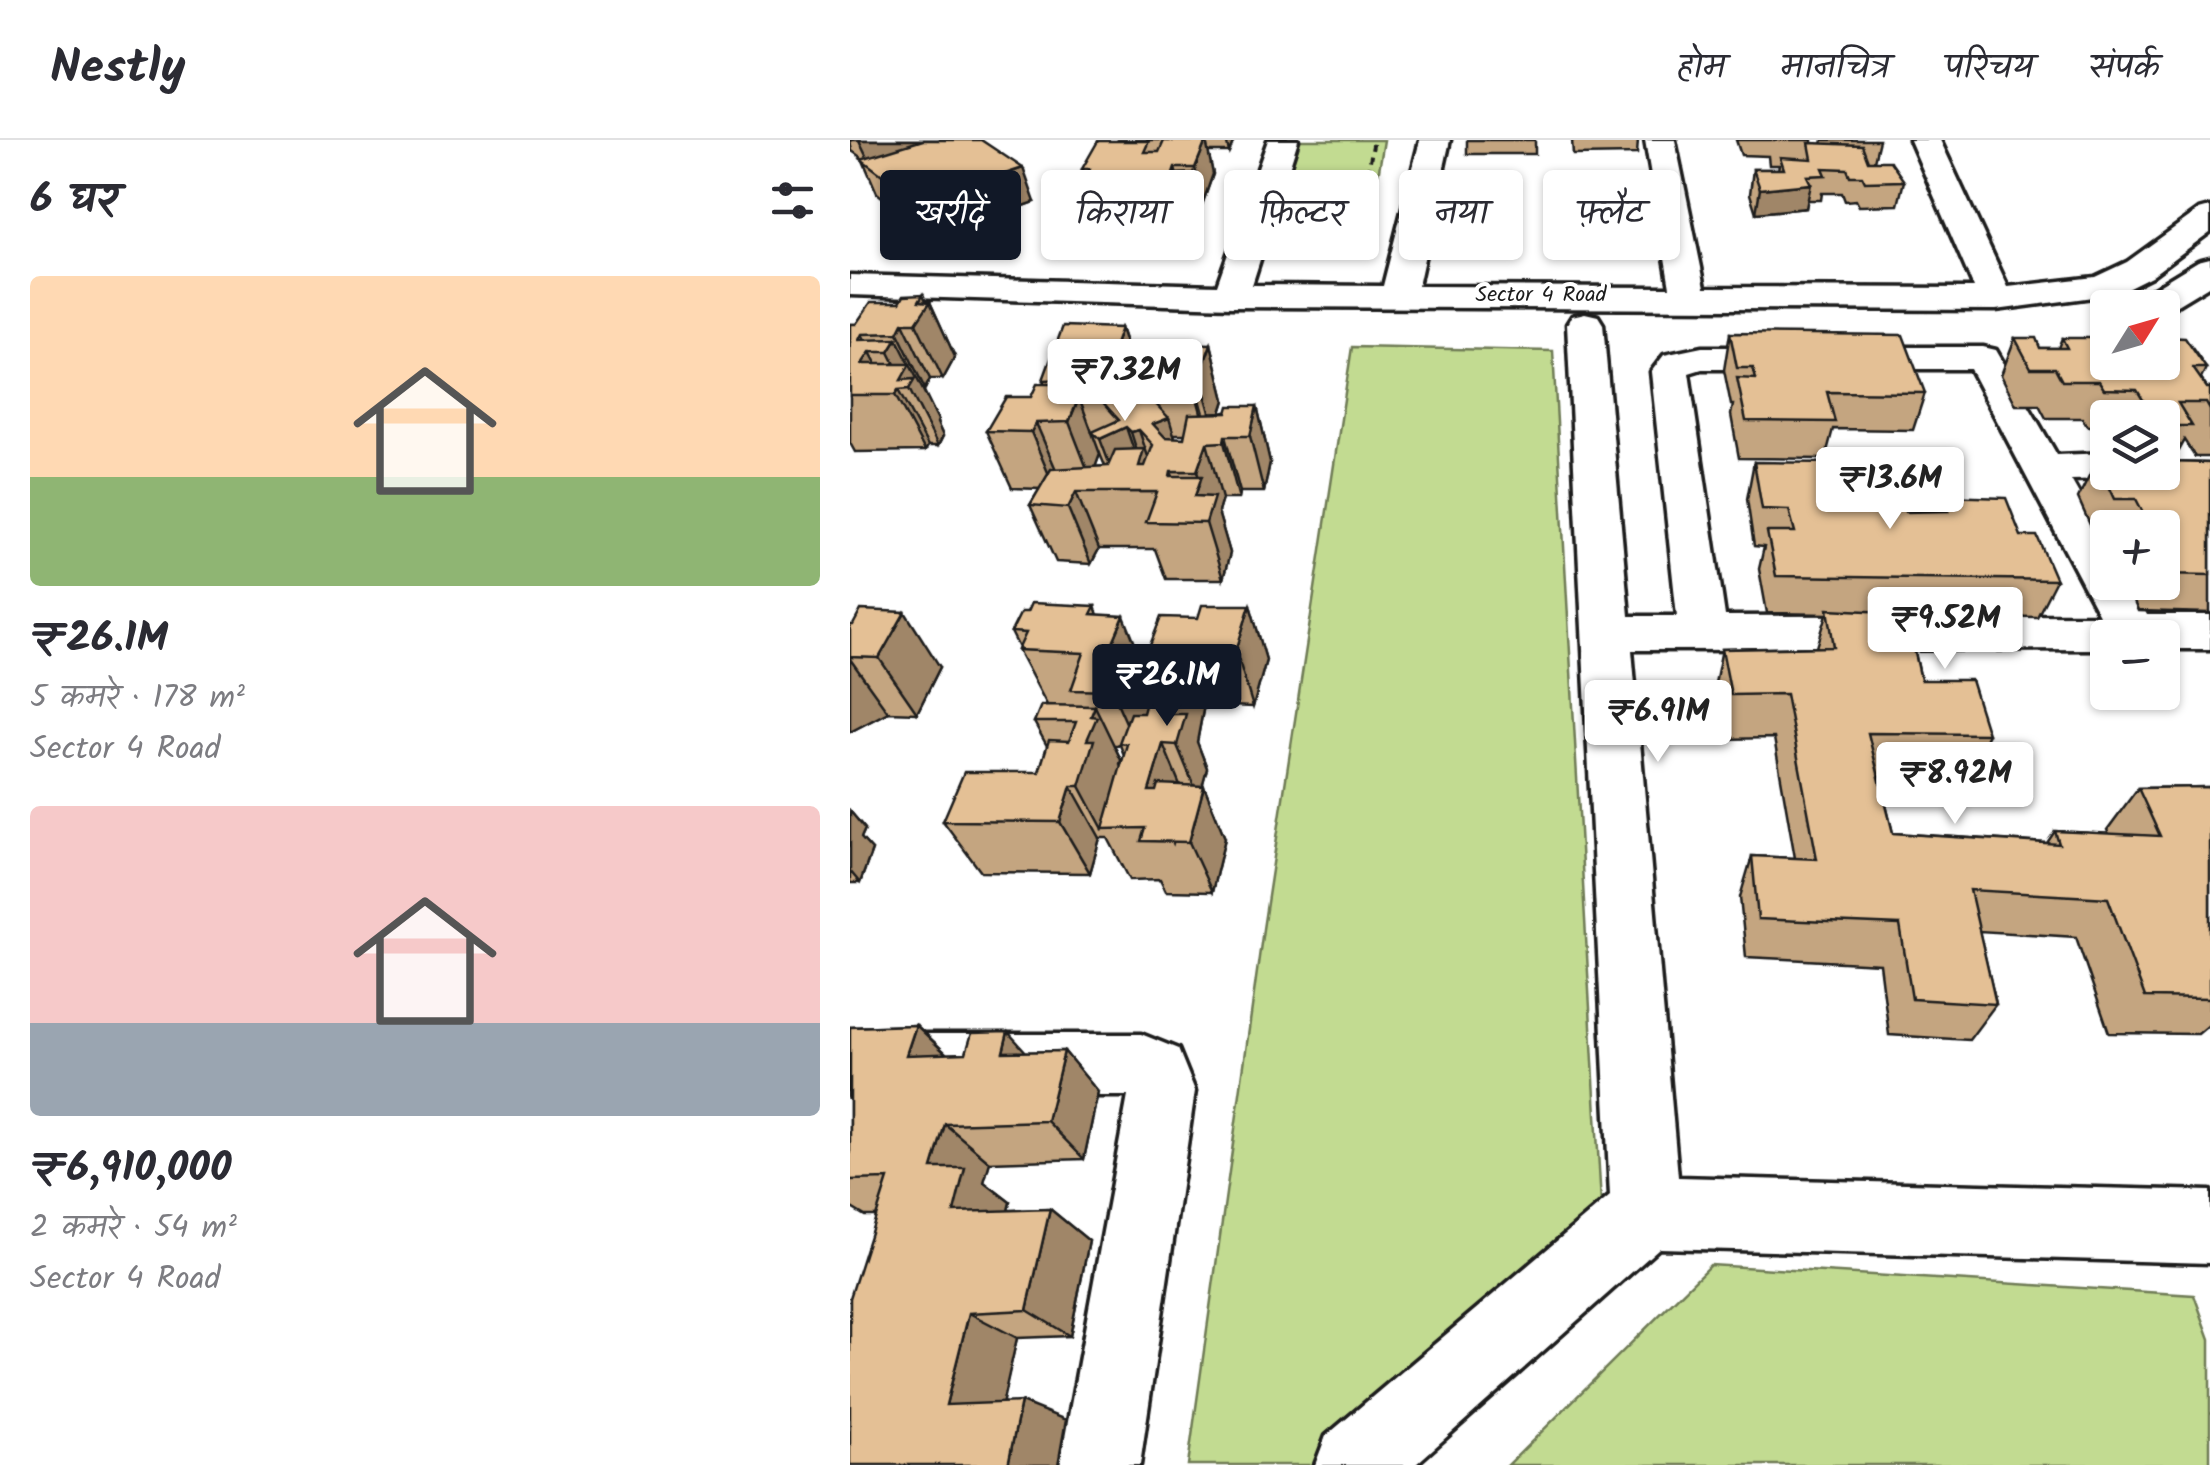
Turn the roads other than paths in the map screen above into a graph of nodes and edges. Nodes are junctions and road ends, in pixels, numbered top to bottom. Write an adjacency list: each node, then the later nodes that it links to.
1 (1283, 140): 10 (street)
2 (1435, 140): 11 (street)
3 (1660, 140): 9 (street)
4 (1925, 140): 12 (street)
5 (2210, 217): 12 (street, Sector 4 Road)
6 (2210, 268): 8 (street)
7 (850, 286): 10 (street, Sector 4 Road)
8 (2180, 291)
9 (1689, 295): 11 (street, Sector 4 Road); 12 (street, Sector 4 Road)
10 (1231, 296): 11 (street, Sector 4 Road)
11 (1398, 296)
12 (1996, 298)
13 (850, 313): 15 (street, Sector 4 Road)
14 (2090, 323): 15 (street, Sector 4 Road)
15 (1585, 324): 21 (street)
16 (2090, 467): 17 (street)
17 (2044, 468): 18 (street); 22 (street)
18 (2126, 620)
19 (2180, 632): 20 (street)
20 (2210, 632)
21 (1606, 633): 22 (street); 25 (street)
22 (1703, 633): 23 (street)
23 (2090, 633)
24 (850, 1065): 27 (street)
25 (1646, 1212): 26 (street); 28 (street)
26 (2210, 1227)
27 (1100, 1465)
28 (1355, 1465)

